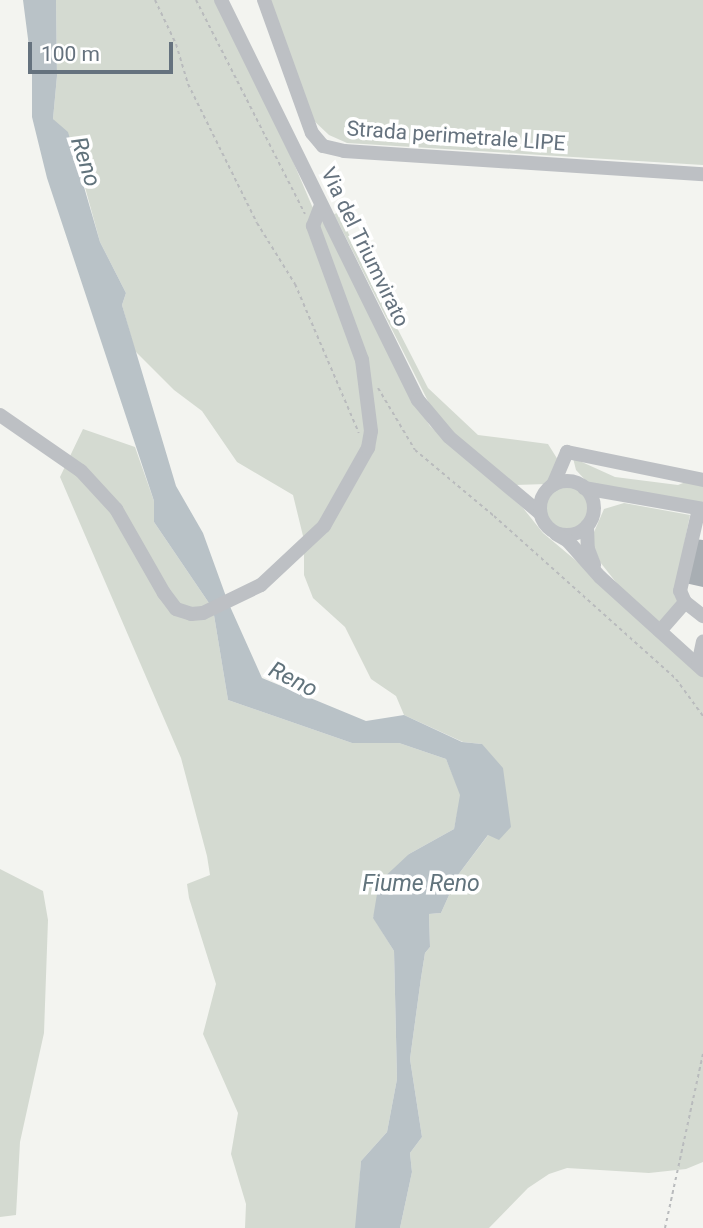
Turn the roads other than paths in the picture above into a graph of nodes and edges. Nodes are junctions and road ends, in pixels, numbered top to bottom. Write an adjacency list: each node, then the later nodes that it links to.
1 (221, 0): 4 (street, Via del Triumvirato)
2 (264, 0): 3 (street, Strada perimetrale LIPE)
3 (703, 174)
4 (321, 205): 5 (street); 10 (street, Via del Triumvirato)
5 (0, 415)
6 (567, 452): 7 (street); 8 (street); 9 (street)
7 (703, 480)
8 (580, 486): 9 (street); 11 (street); 14 (street)
9 (551, 487): 10 (street); 13 (street)
10 (507, 488): 13 (street, Via del Triumvirato)
11 (623, 496): 12 (street); 14 (street)
12 (701, 509): 15 (street)
13 (540, 513): 16 (street)
14 (589, 523): 16 (street); 17 (street)
15 (699, 532): 18 (street)
16 (556, 534): 17 (street)
17 (618, 593): 20 (street)
18 (685, 602): 19 (street); 20 (street)
19 (703, 616)
20 (660, 631): 22 (street)
21 (703, 642): 22 (street)
22 (700, 667)

